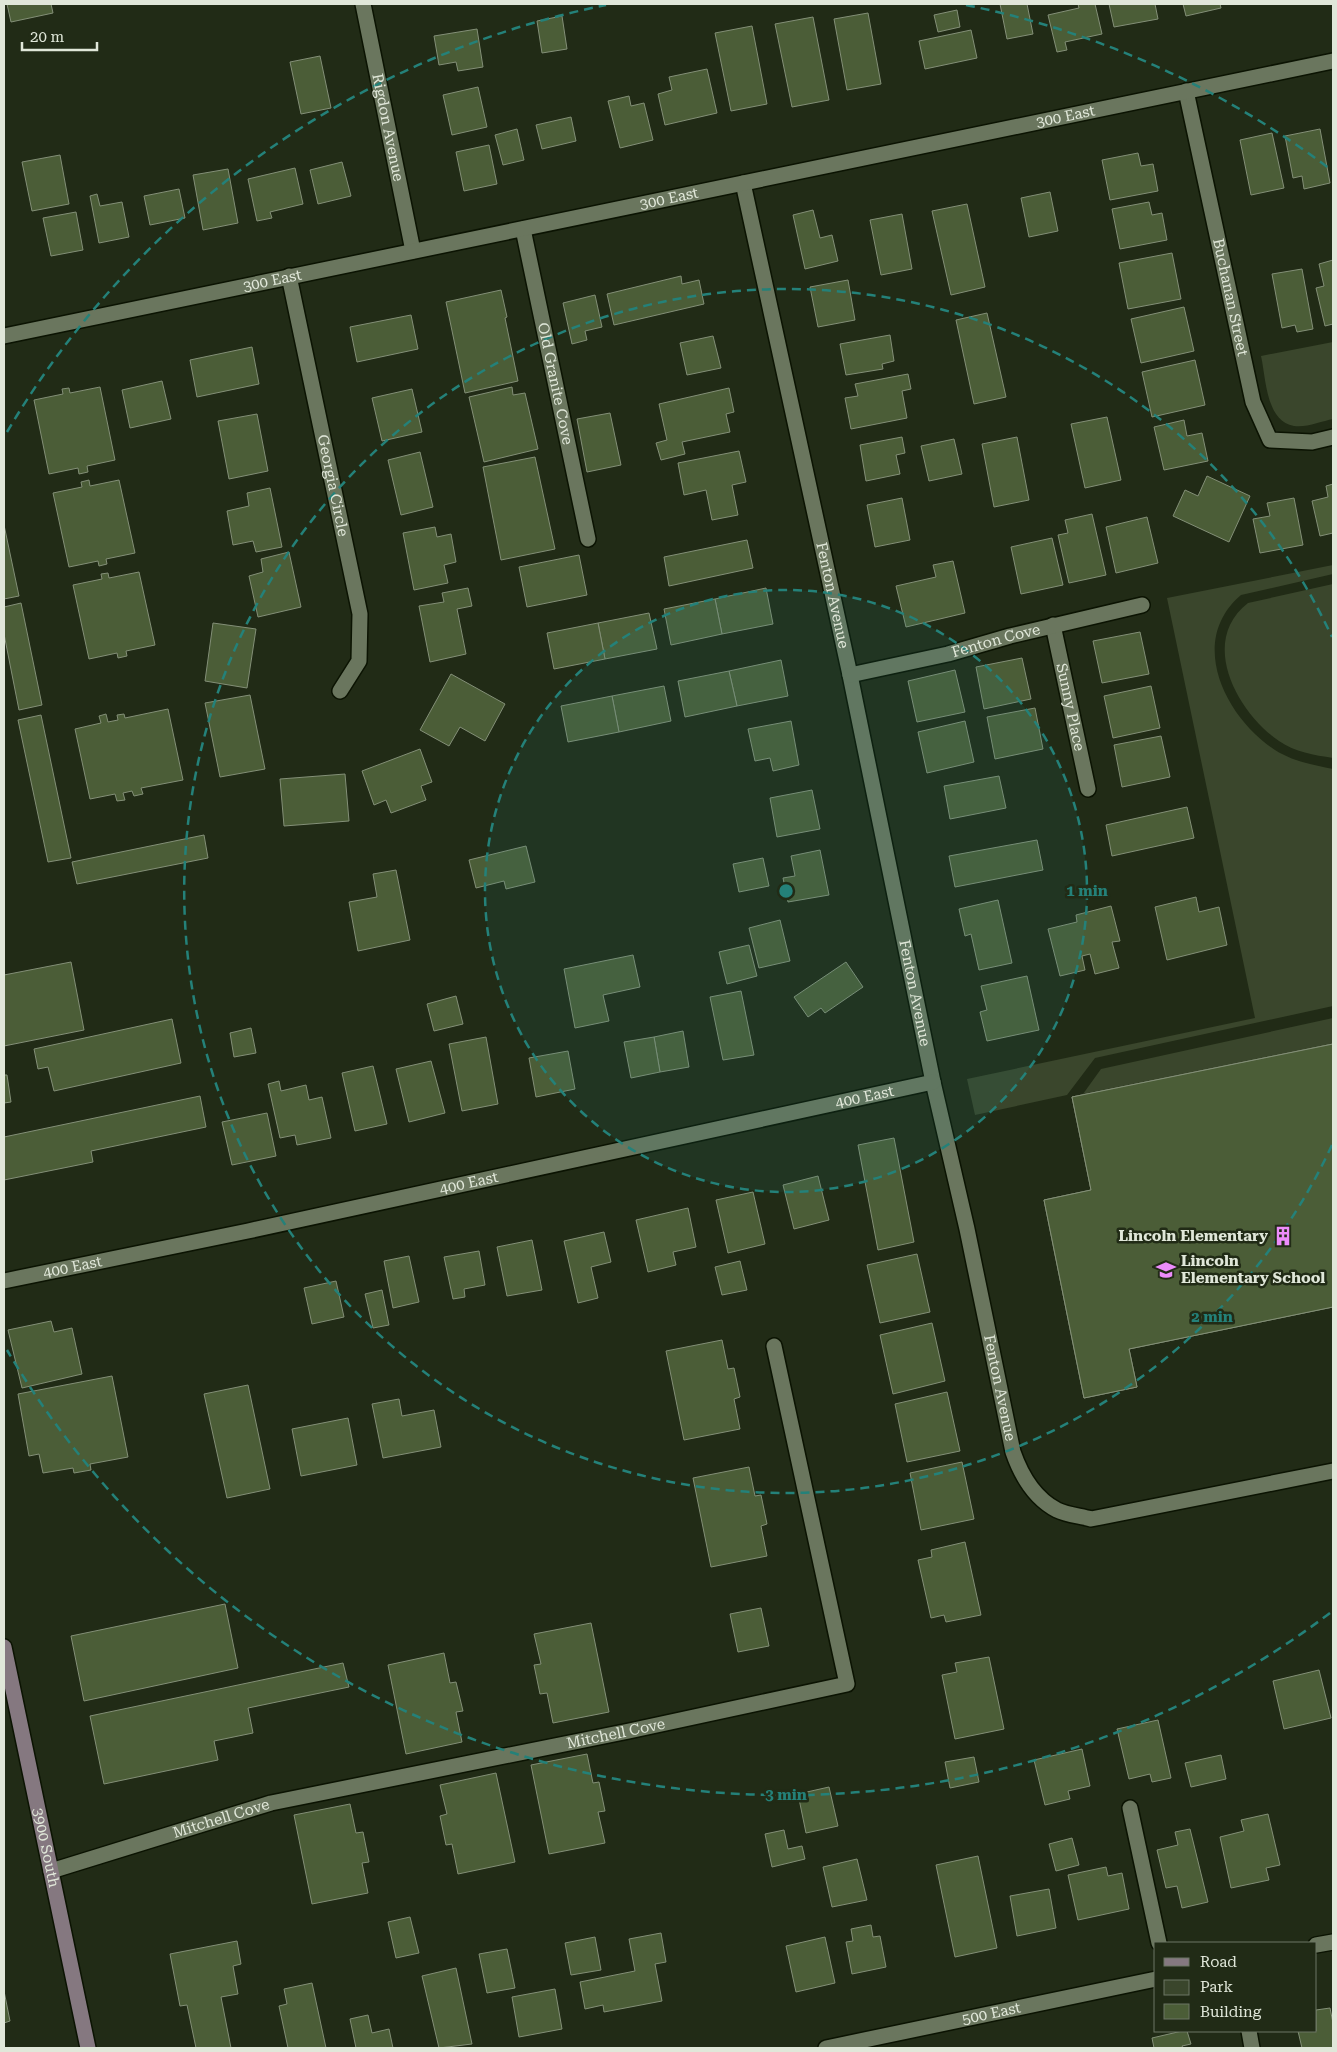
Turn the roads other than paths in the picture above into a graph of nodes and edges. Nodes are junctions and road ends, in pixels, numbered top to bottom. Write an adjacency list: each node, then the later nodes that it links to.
1 (364, 4): 6 (street, Rigdon Avenue)
2 (1333, 61): 3 (street, 300 East)
3 (1186, 91): 4 (street, 300 East); 9 (street, Buchanan Street)
4 (743, 183): 5 (street, 300 East); 13 (street, Fenton Avenue)
5 (522, 229): 6 (street, 300 East); 10 (street, Old Granite Cove)
6 (413, 251): 7 (street, 300 East)
7 (289, 276): 8 (street, 300 East); 14 (street, Georgia Circle)
8 (4, 336)
9 (1333, 438)
10 (588, 538)
11 (1142, 605): 12 (street, Fenton Cove)
12 (1053, 625): 13 (street, Fenton Cove); 15 (street, Sunny Place)
13 (850, 675): 16 (street, Fenton Avenue)
14 (340, 690)
15 (1088, 789)
16 (932, 1082): 17 (street, 400 East); 19 (street, Fenton Avenue)
17 (4, 1280)
18 (774, 1346): 22 (street, Mitchell Cove)
19 (1333, 1471)
20 (4, 1647): 22 (main road, 3900 South)
21 (1130, 1808): 23 (street)
22 (51, 1871): 28 (main road, 3900 South)
23 (1159, 1942)
24 (1333, 1942): 25 (street)
25 (1317, 1946)
26 (1154, 1979): 29 (street, 500 East)
27 (1249, 2032): 30 (street)
28 (88, 2048)
29 (826, 2048)
30 (1252, 2048)

